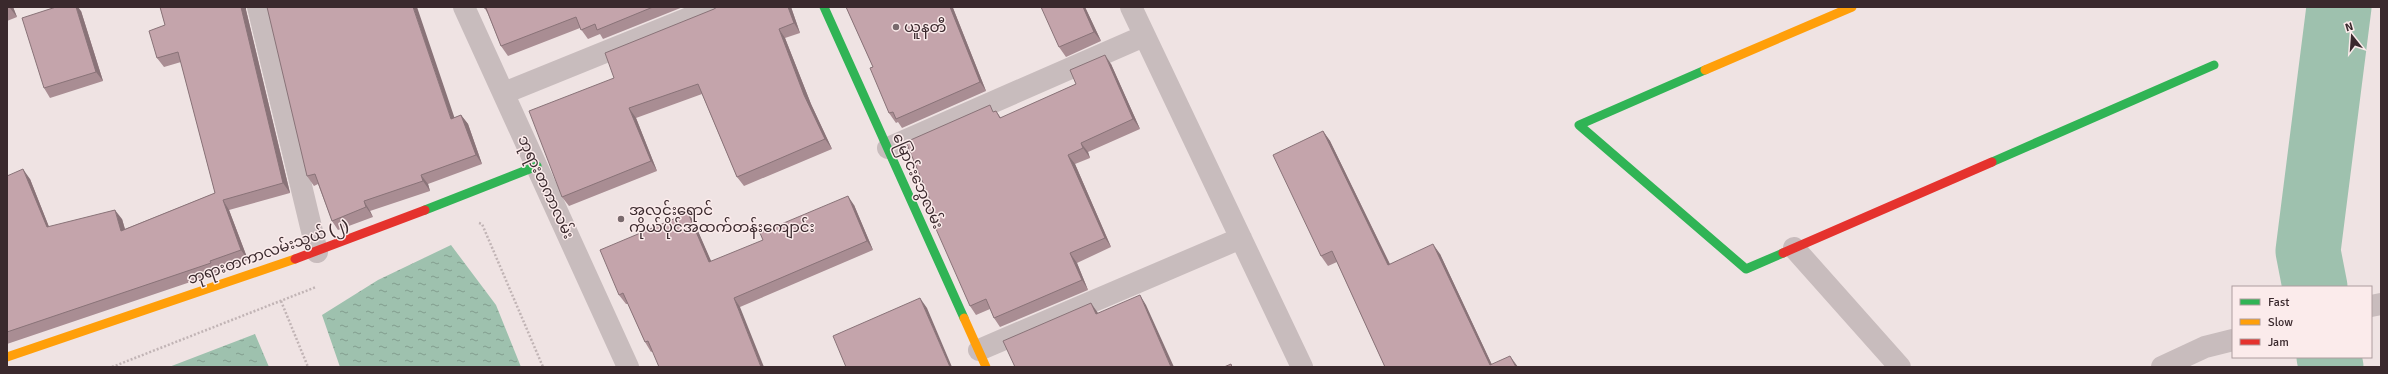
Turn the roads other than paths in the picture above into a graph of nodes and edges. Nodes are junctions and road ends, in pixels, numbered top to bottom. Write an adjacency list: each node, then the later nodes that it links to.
1 (258, 7): 14 (street)
2 (464, 7): 9 (street, ဘုရားတကာလမ်း)
3 (716, 7): 9 (street)
4 (824, 7): 10 (street, မြောင်းဘွေလမ်း)
5 (1131, 7): 7 (street)
6 (1852, 7): 13 (street)
7 (1144, 36): 10 (street); 12 (street)
8 (2214, 65): 13 (street)
9 (504, 93): 11 (street, ဘုရားတကာလမ်း)
10 (888, 148): 17 (street, မြောင်းဘွေလမ်း)
11 (537, 166): 14 (street, ဘုရားတကာလမ်းသွယ် (၂)); 18 (street, ဘုရားတကာလမ်း)
12 (1241, 238): 17 (street); 19 (street)
13 (1794, 248): 20 (street)
14 (317, 252): 16 (street, ဘုရားတကာလမ်းသွယ် (၂))
15 (2232, 340): 21 (street)
16 (7, 358)
17 (983, 359)
18 (628, 367)
19 (1302, 367)
20 (1900, 367)
21 (2162, 367)

